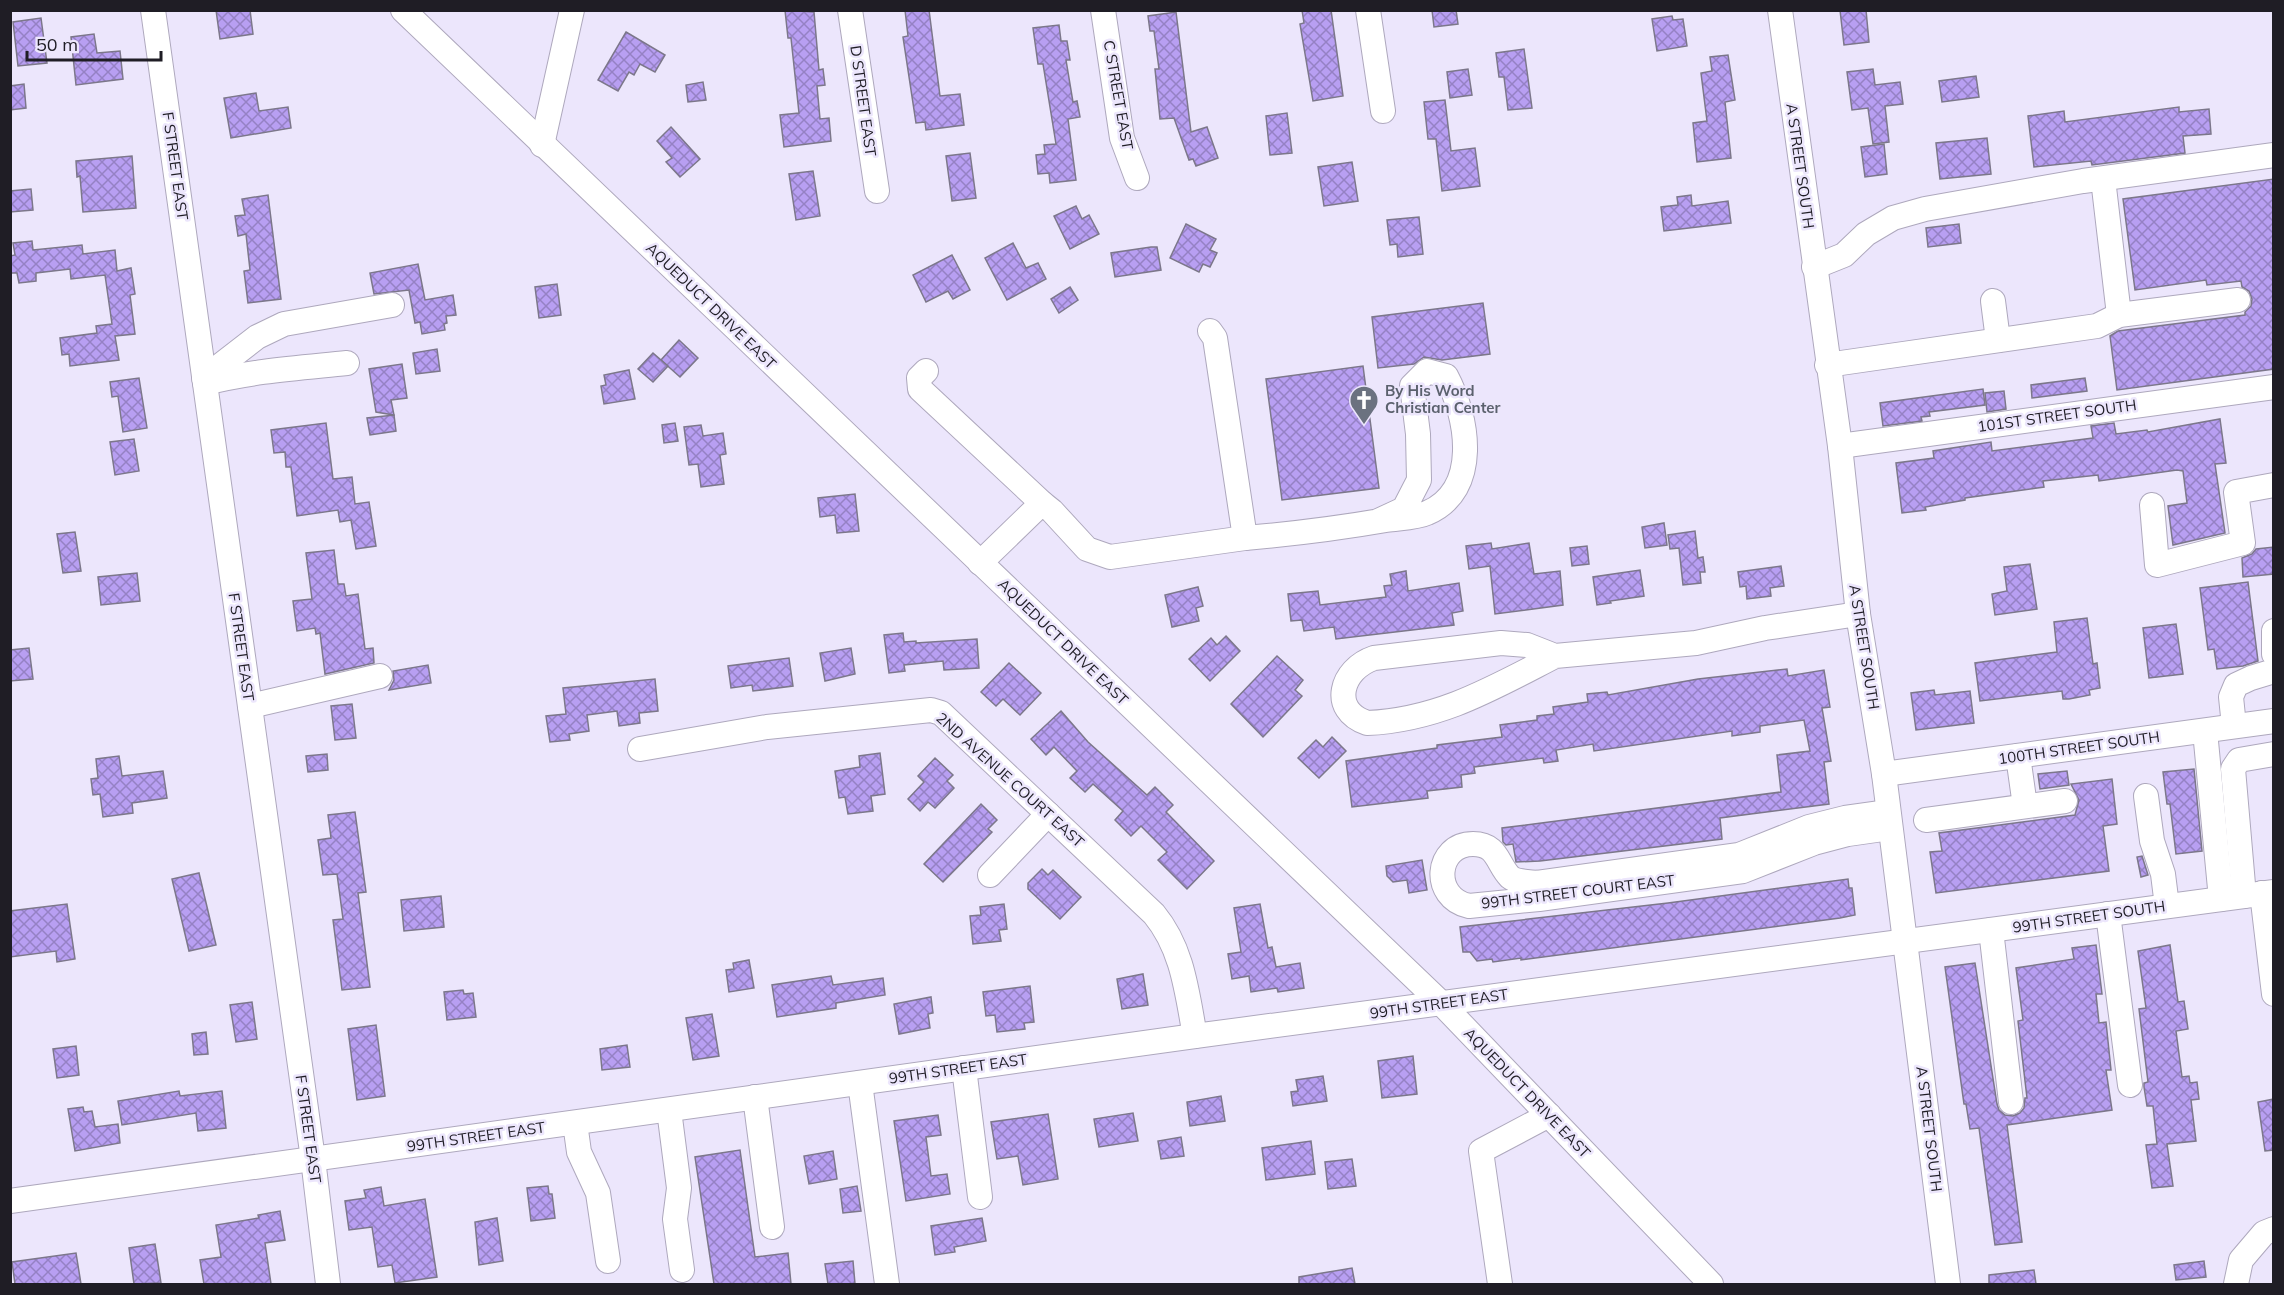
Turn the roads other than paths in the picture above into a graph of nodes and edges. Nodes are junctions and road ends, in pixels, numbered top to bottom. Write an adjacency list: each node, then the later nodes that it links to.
1 (153, 10): 24 (street, F STREET EAST)
2 (403, 10): 9 (street, AQUEDUCT DRIVE EAST)
3 (572, 10): 9 (street)
4 (850, 10): 13 (street, D STREET EAST)
5 (1103, 10): 11 (street, C STREET EAST)
6 (1368, 10): 8 (street)
7 (1780, 10): 14 (street, A STREET SOUTH)
8 (1383, 111)
9 (542, 145): 32 (street, AQUEDUCT DRIVE EAST)
10 (2274, 155): 12 (street)
11 (1137, 178)
12 (2103, 179): 14 (street); 18 (street)
13 (877, 191)
14 (1814, 267): 22 (street, A STREET SOUTH)
15 (2238, 300): 18 (street)
16 (1994, 301): 20 (street)
17 (392, 305): 24 (street)
18 (2119, 315): 20 (street)
19 (1210, 331): 31 (street)
20 (1998, 340): 22 (street)
21 (347, 363): 24 (street)
22 (1827, 365): 26 (street, A STREET SOUTH)
23 (926, 370): 28 (street)
24 (205, 381): 39 (street, F STREET EAST)
25 (2274, 387): 26 (street, 101ST STREET SOUTH)
26 (1840, 446): 33 (street, A STREET SOUTH)
27 (2274, 484): 29 (street)
28 (1042, 503): 31 (street); 32 (street)
29 (2152, 505)
30 (1378, 522): 30 (street); 31 (street)
31 (1245, 538)
32 (980, 563): 60 (street, AQUEDUCT DRIVE EAST)
33 (1858, 614): 36 (street); 46 (street, A STREET SOUTH)
34 (2274, 632): 35 (street)
35 (2274, 654)
36 (1556, 656): 36 (street)
37 (2274, 671): 40 (street)
38 (380, 676): 39 (street)
39 (250, 706): 70 (street, F STREET EAST)
40 (2234, 726): 41 (street, 100TH STREET SOUTH); 42 (street, 100TH STREET SOUTH)
41 (2273, 727)
42 (2205, 730): 45 (street, 100TH STREET SOUTH); 54 (street)
43 (640, 749): 50 (street, 2ND AVENUE COURT EAST)
44 (2274, 754): 54 (street)
45 (2018, 756): 46 (street, 100TH STREET SOUTH); 49 (street)
46 (1884, 774): 51 (street, A STREET SOUTH)
47 (2146, 796): 55 (street)
48 (2065, 801): 49 (street)
49 (2025, 806): 52 (street)
50 (1048, 814): 53 (street); 61 (street, 2ND AVENUE COURT EAST)
51 (1889, 820): 51 (street, 99TH STREET COURT EAST); 58 (street, A STREET SOUTH)
52 (1926, 820)
53 (990, 875)
54 (2250, 895): 55 (street, 99TH STREET SOUTH); 59 (street)
55 (2167, 906): 56 (street, 99TH STREET SOUTH)
56 (2108, 914): 57 (street, 99TH STREET SOUTH); 64 (street)
57 (1991, 930): 58 (street, 99TH STREET SOUTH); 66 (street)
58 (1905, 942): 60 (street, 99TH STREET EAST); 81 (street, A STREET SOUTH)
59 (2274, 994)
60 (1441, 1003): 61 (street, 99TH STREET EAST); 68 (street, AQUEDUCT DRIVE EAST)
61 (1195, 1036): 62 (street, 99TH STREET EAST)
62 (964, 1068): 63 (street, 99TH STREET EAST); 71 (street)
63 (860, 1083): 65 (street, 99TH STREET EAST); 78 (street)
64 (2130, 1085)
65 (755, 1097): 67 (street, 99TH STREET EAST); 73 (street)
66 (2011, 1102)
67 (669, 1110): 69 (street, 99TH STREET EAST); 76 (street)
68 (1549, 1115): 79 (street); 80 (street, AQUEDUCT DRIVE EAST)
69 (575, 1123): 70 (street, 99TH STREET EAST); 75 (street)
70 (313, 1159): 72 (street, 99TH STREET EAST); 77 (street, F STREET EAST)
71 (980, 1197)
72 (10, 1201)
73 (772, 1227)
74 (2274, 1229): 82 (street)
75 (608, 1261)
76 (682, 1270)
77 (328, 1284)
78 (887, 1284)
79 (1500, 1284)
80 (1711, 1284)
81 (1948, 1284)
82 (2236, 1284)

